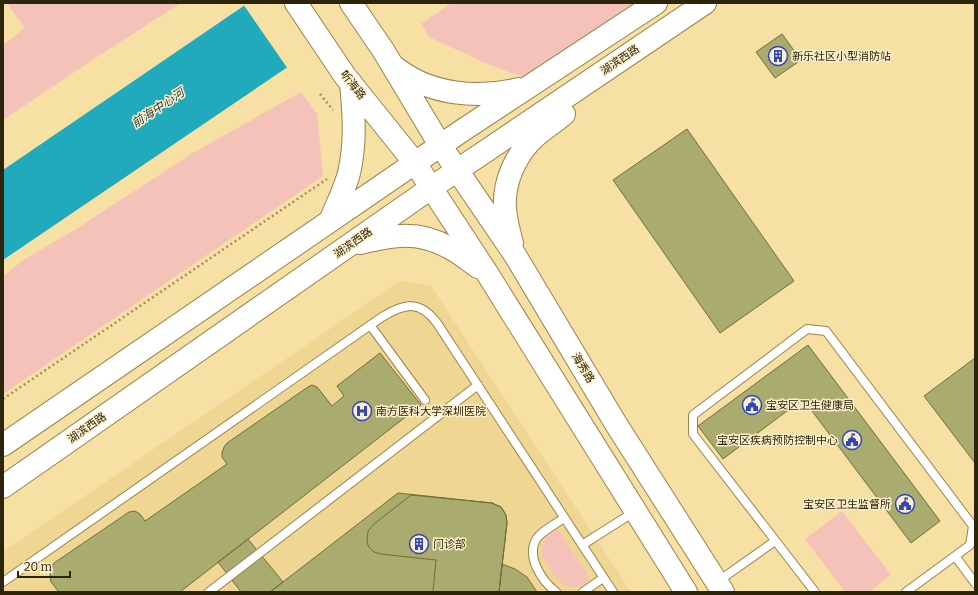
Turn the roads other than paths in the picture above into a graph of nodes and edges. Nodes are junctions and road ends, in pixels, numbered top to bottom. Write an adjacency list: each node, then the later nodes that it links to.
1 (296, 3): 7 (main road, 听海路)
2 (351, 3): 6 (main road)
3 (656, 3): 8 (main road)
4 (705, 3): 5 (main road, 湖滨西路)
5 (630, 53): 11 (main road, 湖滨西路); 15 (main road)
6 (388, 57): 8 (main road); 9 (main road)
7 (348, 80): 10 (main road, 听海路); 13 (main road)
8 (528, 87): 9 (main road)
9 (440, 145): 10 (main road); 11 (main road, 海秀路)
10 (415, 163): 12 (main road); 13 (main road)
11 (458, 170): 12 (main road, 湖滨西路); 15 (main road, 海秀路)
12 (431, 188): 14 (main road, 湖滨西路); 16 (main road)
13 (331, 219): 22 (main road)
14 (351, 245): 16 (main road); 23 (main road, 湖滨西路)
15 (516, 255): 17 (main road, 海秀路)
16 (487, 273): 18 (main road)
17 (534, 285): 18 (main road); 32 (main road, 海秀路)
18 (504, 300): 24 (main road)
19 (370, 325): 20 (lane); 21 (lane); 30 (lane)
20 (478, 385): 25 (lane); 33 (lane)
21 (425, 400)
22 (3, 445)
23 (3, 487)
24 (635, 512): 27 (lane); 37 (main road)
25 (564, 518): 27 (lane); 34 (lane)
26 (776, 541): 28 (lane); 32 (lane); 38 (lane)
27 (582, 545): 29 (lane)
28 (955, 556): 31 (lane); 39 (lane)
29 (604, 578): 35 (lane); 36 (lane)
30 (3, 582)
31 (975, 583)
32 (720, 587)
33 (209, 592)
34 (556, 592)
35 (584, 592)
36 (613, 592)
37 (686, 592)
38 (815, 592)
39 (906, 592)

